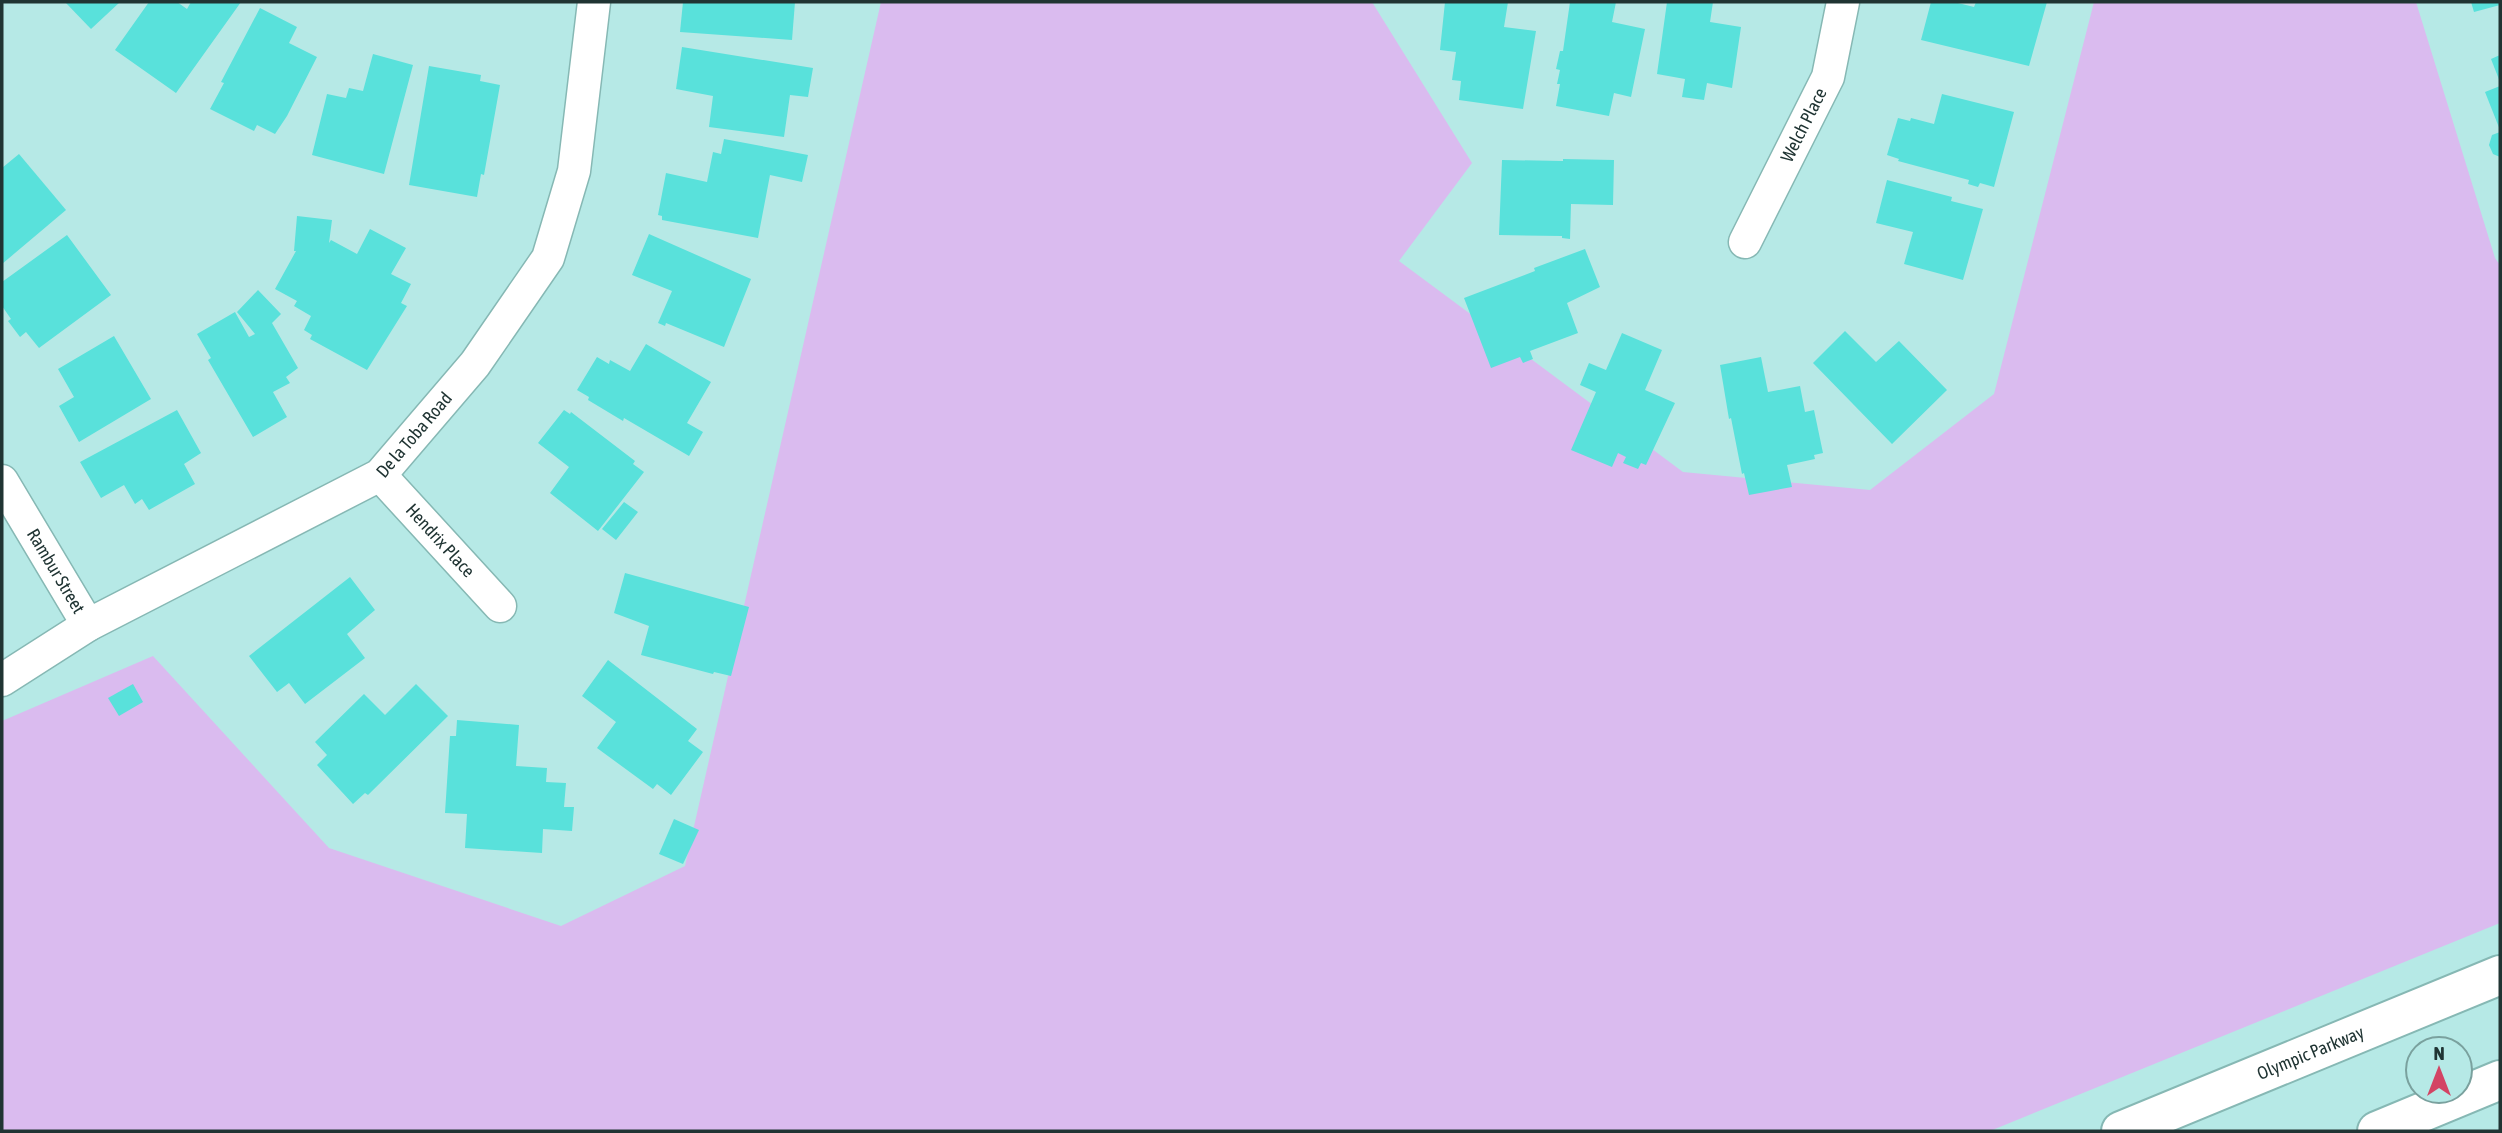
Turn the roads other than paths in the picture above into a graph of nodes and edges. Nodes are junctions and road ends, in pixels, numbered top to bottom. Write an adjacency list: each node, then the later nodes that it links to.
1 (594, 2): 4 (street, De la Toba Road)
2 (1843, 2): 3 (street, Welch Place)
3 (1745, 242)
4 (380, 475): 6 (street, Hendrix Place); 7 (street, De la Toba Road)
5 (2, 481): 7 (street, Rambur Street)
6 (500, 606)
7 (88, 625): 8 (street, De la Toba Road)
8 (2, 680)
9 (2500, 975): 11 (main road, Olympic Parkway)
10 (2500, 1080): 12 (main road)
11 (2121, 1131)
12 (2377, 1131)

